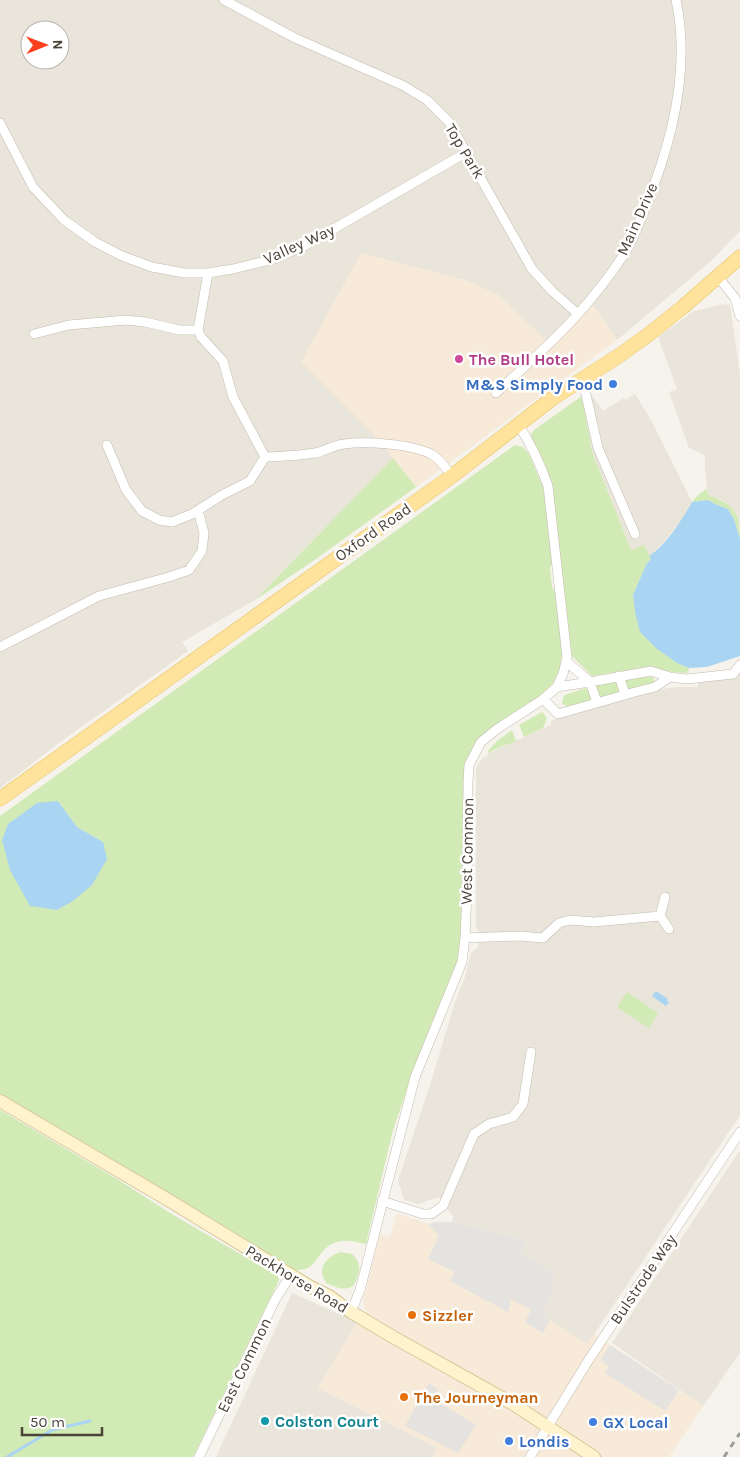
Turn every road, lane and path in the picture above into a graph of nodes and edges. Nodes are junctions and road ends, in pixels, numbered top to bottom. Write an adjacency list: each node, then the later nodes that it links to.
1 (224, 0): 4 (street, Top Park)
2 (676, 0): 9 (street, Main Drive)
3 (0, 122): 6 (street, Valley Way)
4 (466, 152): 6 (street, Valley Way); 9 (street, Top Park)
5 (740, 256): 7 (main road, Oxford Road)
6 (208, 273): 11 (street)
7 (718, 277): 8 (street); 13 (main road, Oxford Road)
8 (739, 304): 10 (street)
9 (578, 314): 14 (street, Main Drive)
10 (740, 316)
11 (198, 330): 12 (street); 17 (street)
12 (34, 334)
13 (580, 380): 15 (main road, Oxford Road); 20 (street)
14 (496, 393)
15 (518, 424): 18 (main road, Oxford Road); 22 (street, West Common)
16 (107, 445): 19 (street)
17 (265, 457): 18 (street); 19 (street)
18 (452, 476): 31 (main road, Oxford Road)
19 (198, 510): 21 (street)
20 (635, 534)
21 (0, 647)
22 (566, 660): 26 (street); 27 (street, West Common)
23 (740, 665): 25 (street)
24 (619, 676): 25 (street); 26 (street); 28 (street)
25 (670, 677): 28 (street)
26 (590, 682): 27 (street); 30 (street)
27 (557, 686): 29 (street, West Common)
28 (625, 694): 30 (street)
29 (543, 699): 30 (street); 35 (street, West Common)
30 (597, 702)
31 (0, 799)
32 (665, 897): 33 (street)
33 (660, 916): 34 (street); 35 (street)
34 (669, 929)
35 (465, 938): 39 (street, West Common)
36 (531, 1052): 39 (street)
37 (0, 1101): 40 (main road, Packhorse Road)
38 (740, 1132): 42 (street, Bulstrode Way)
39 (382, 1201): 41 (street, West Common)
40 (291, 1275): 41 (main road, Packhorse Road); 43 (street, East Common)
41 (351, 1312): 42 (main road, Packhorse Road)
42 (548, 1426): 44 (street, Bulstrode Way); 45 (main road, Packhorse Road)
43 (199, 1457)
44 (530, 1457)
45 (594, 1457)

